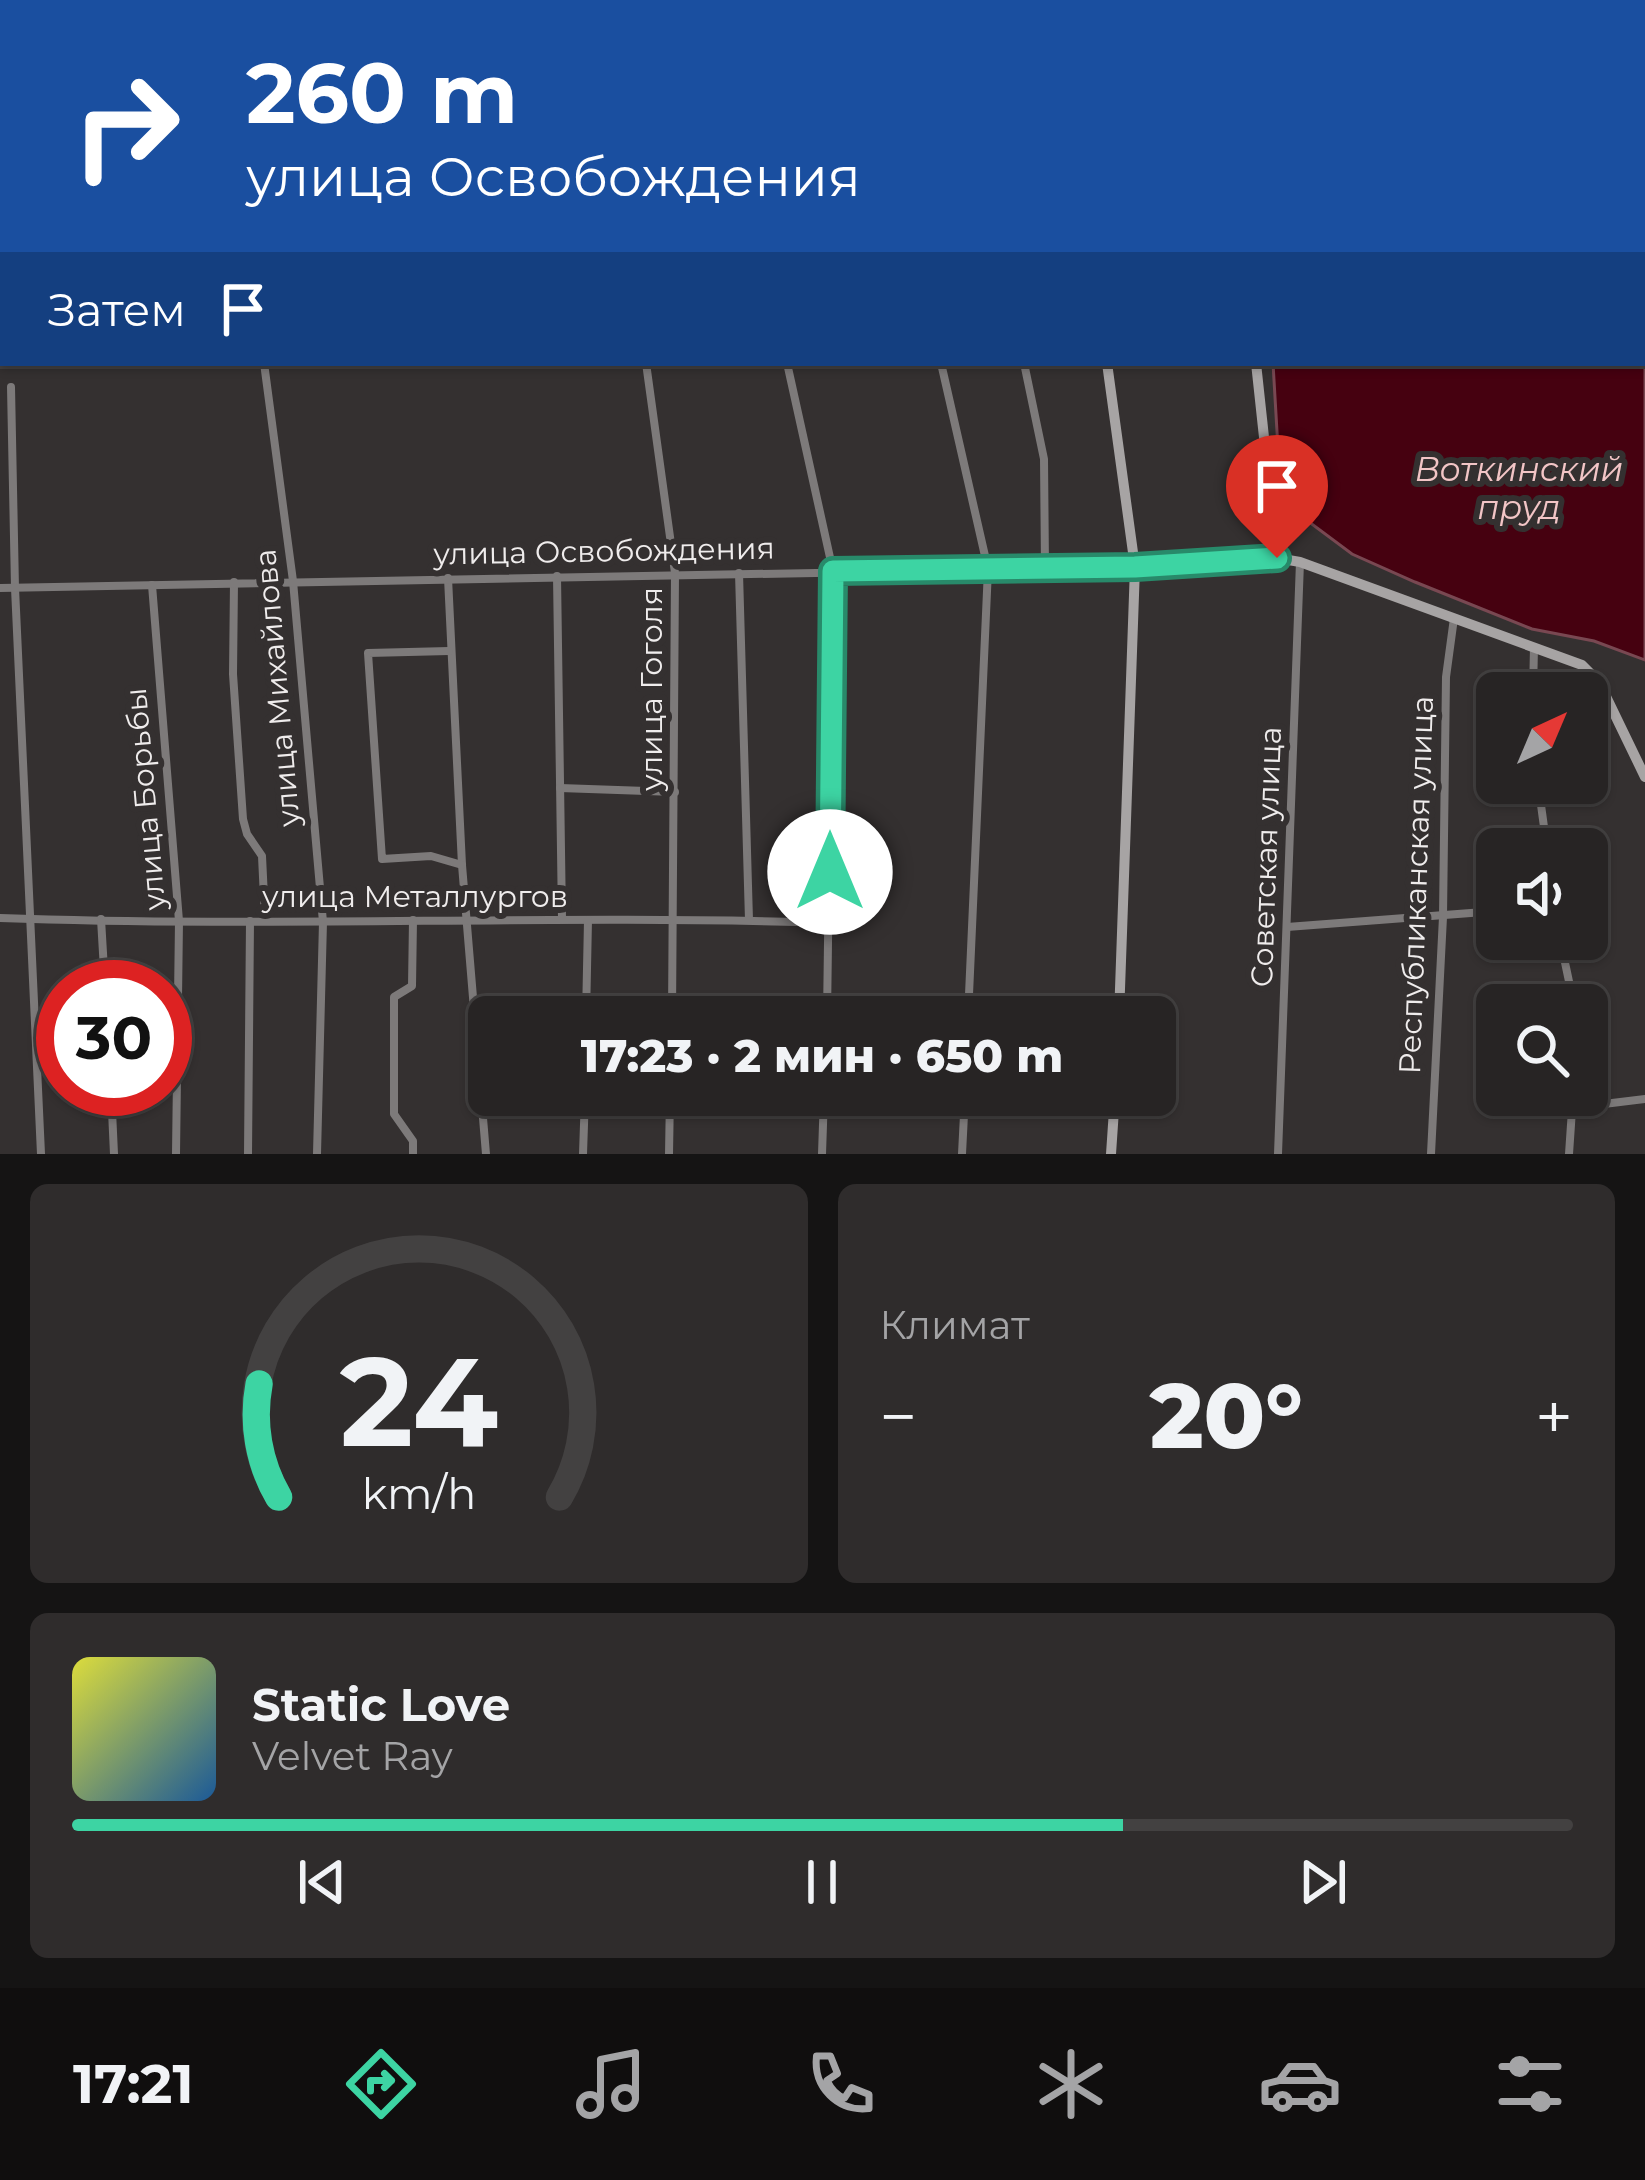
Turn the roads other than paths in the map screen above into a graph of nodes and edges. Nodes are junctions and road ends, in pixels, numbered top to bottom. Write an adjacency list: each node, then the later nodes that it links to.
1 (264, 366): 19 (street, улица Михайлова)
2 (646, 366): 15 (street, улица Гоголя)
3 (788, 366): 14 (street)
4 (942, 366): 13 (street)
5 (1025, 366): 12 (street)
6 (1107, 366): 11 (street)
7 (1256, 366): 9 (street)
8 (11, 387): 23 (street)
9 (1277, 558): 10 (street, улица Освобождения); 11 (street, улица Освобождения)
10 (1300, 562): 24 (street, улица Освобождения); 48 (street, Советская улица)
11 (1135, 567): 12 (street, улица Освобождения); 54 (street)
12 (1045, 568): 13 (street, улица Освобождения)
13 (988, 569): 14 (street, улица Освобождения); 53 (street)
14 (833, 571): 16 (street, улица Освобождения); 47 (street)
15 (675, 573): 16 (street, улица Освобождения); 17 (street, улица Освобождения); 30 (street, улица Гоголя)
16 (739, 573): 44 (street)
17 (557, 576): 18 (street, улица Освобождения); 29 (street)
18 (448, 578): 19 (street, улица Освобождения); 26 (street)
19 (293, 580): 20 (street, улица Освобождения); 46 (street, улица Михайлова)
20 (234, 582): 21 (street, улица Освобождения); 40 (street)
21 (152, 585): 23 (street, улица Освобождения); 45 (street, улица Борьбы)
22 (0, 588): 23 (street, улица Освобождения)
23 (15, 588): 38 (street)
24 (1454, 618): 25 (street, улица Освобождения); 33 (street, Республиканская улица)
25 (1534, 647): 27 (street); 28 (street, улица Освобождения)
26 (449, 651): 31 (street); 31 (street)
27 (1533, 672)
28 (1645, 777)
29 (560, 788): 30 (street); 36 (street)
30 (675, 792): 37 (street, улица Гоголя)
31 (462, 865): 42 (street)
32 (1476, 913): 33 (street)
33 (1443, 917): 48 (street); 77 (street, Республиканская улица)
34 (0, 918): 38 (street, улица Металлургов)
35 (101, 919): 38 (street, улица Металлургов); 45 (street, улица Металлургов); 49 (street)
36 (562, 919): 42 (street, улица Металлургов); 43 (street, улица Металлургов)
37 (675, 919): 43 (street, улица Металлургов); 44 (street, улица Металлургов); 51 (street, улица Гоголя)
38 (28, 920): 64 (street)
39 (250, 920): 40 (street, улица Металлургов); 45 (street, улица Металлургов); 67 (street)
40 (265, 920): 46 (street, улица Металлургов)
41 (412, 920): 42 (street, улица Металлургов); 46 (street, улица Металлургов); 69 (street)
42 (466, 920): 70 (street)
43 (588, 920): 50 (street)
44 (749, 920): 47 (street, улица Металлургов)
45 (179, 921): 66 (street, улица Борьбы)
46 (323, 922): 68 (street, улица Михайлова)
47 (830, 923): 52 (street)
48 (1287, 927): 76 (street, Советская улица)
49 (103, 960)
50 (586, 996)
51 (673, 996)
52 (828, 996)
53 (969, 996)
54 (1120, 996)
55 (1645, 1100): 56 (street)
56 (1608, 1104)
57 (112, 1116): 65 (street)
58 (584, 1116): 71 (street)
59 (670, 1116): 72 (street)
60 (823, 1116): 73 (street)
61 (964, 1116): 74 (street)
62 (1113, 1116): 75 (street)
63 (1571, 1116): 78 (street)
64 (41, 1154)
65 (114, 1154)
66 (176, 1154)
67 (248, 1154)
68 (317, 1154)
69 (413, 1154)
70 (486, 1154)
71 (583, 1154)
72 (669, 1154)
73 (822, 1154)
74 (962, 1154)
75 (1112, 1154)
76 (1278, 1154)
77 (1431, 1154)
78 (1569, 1154)

